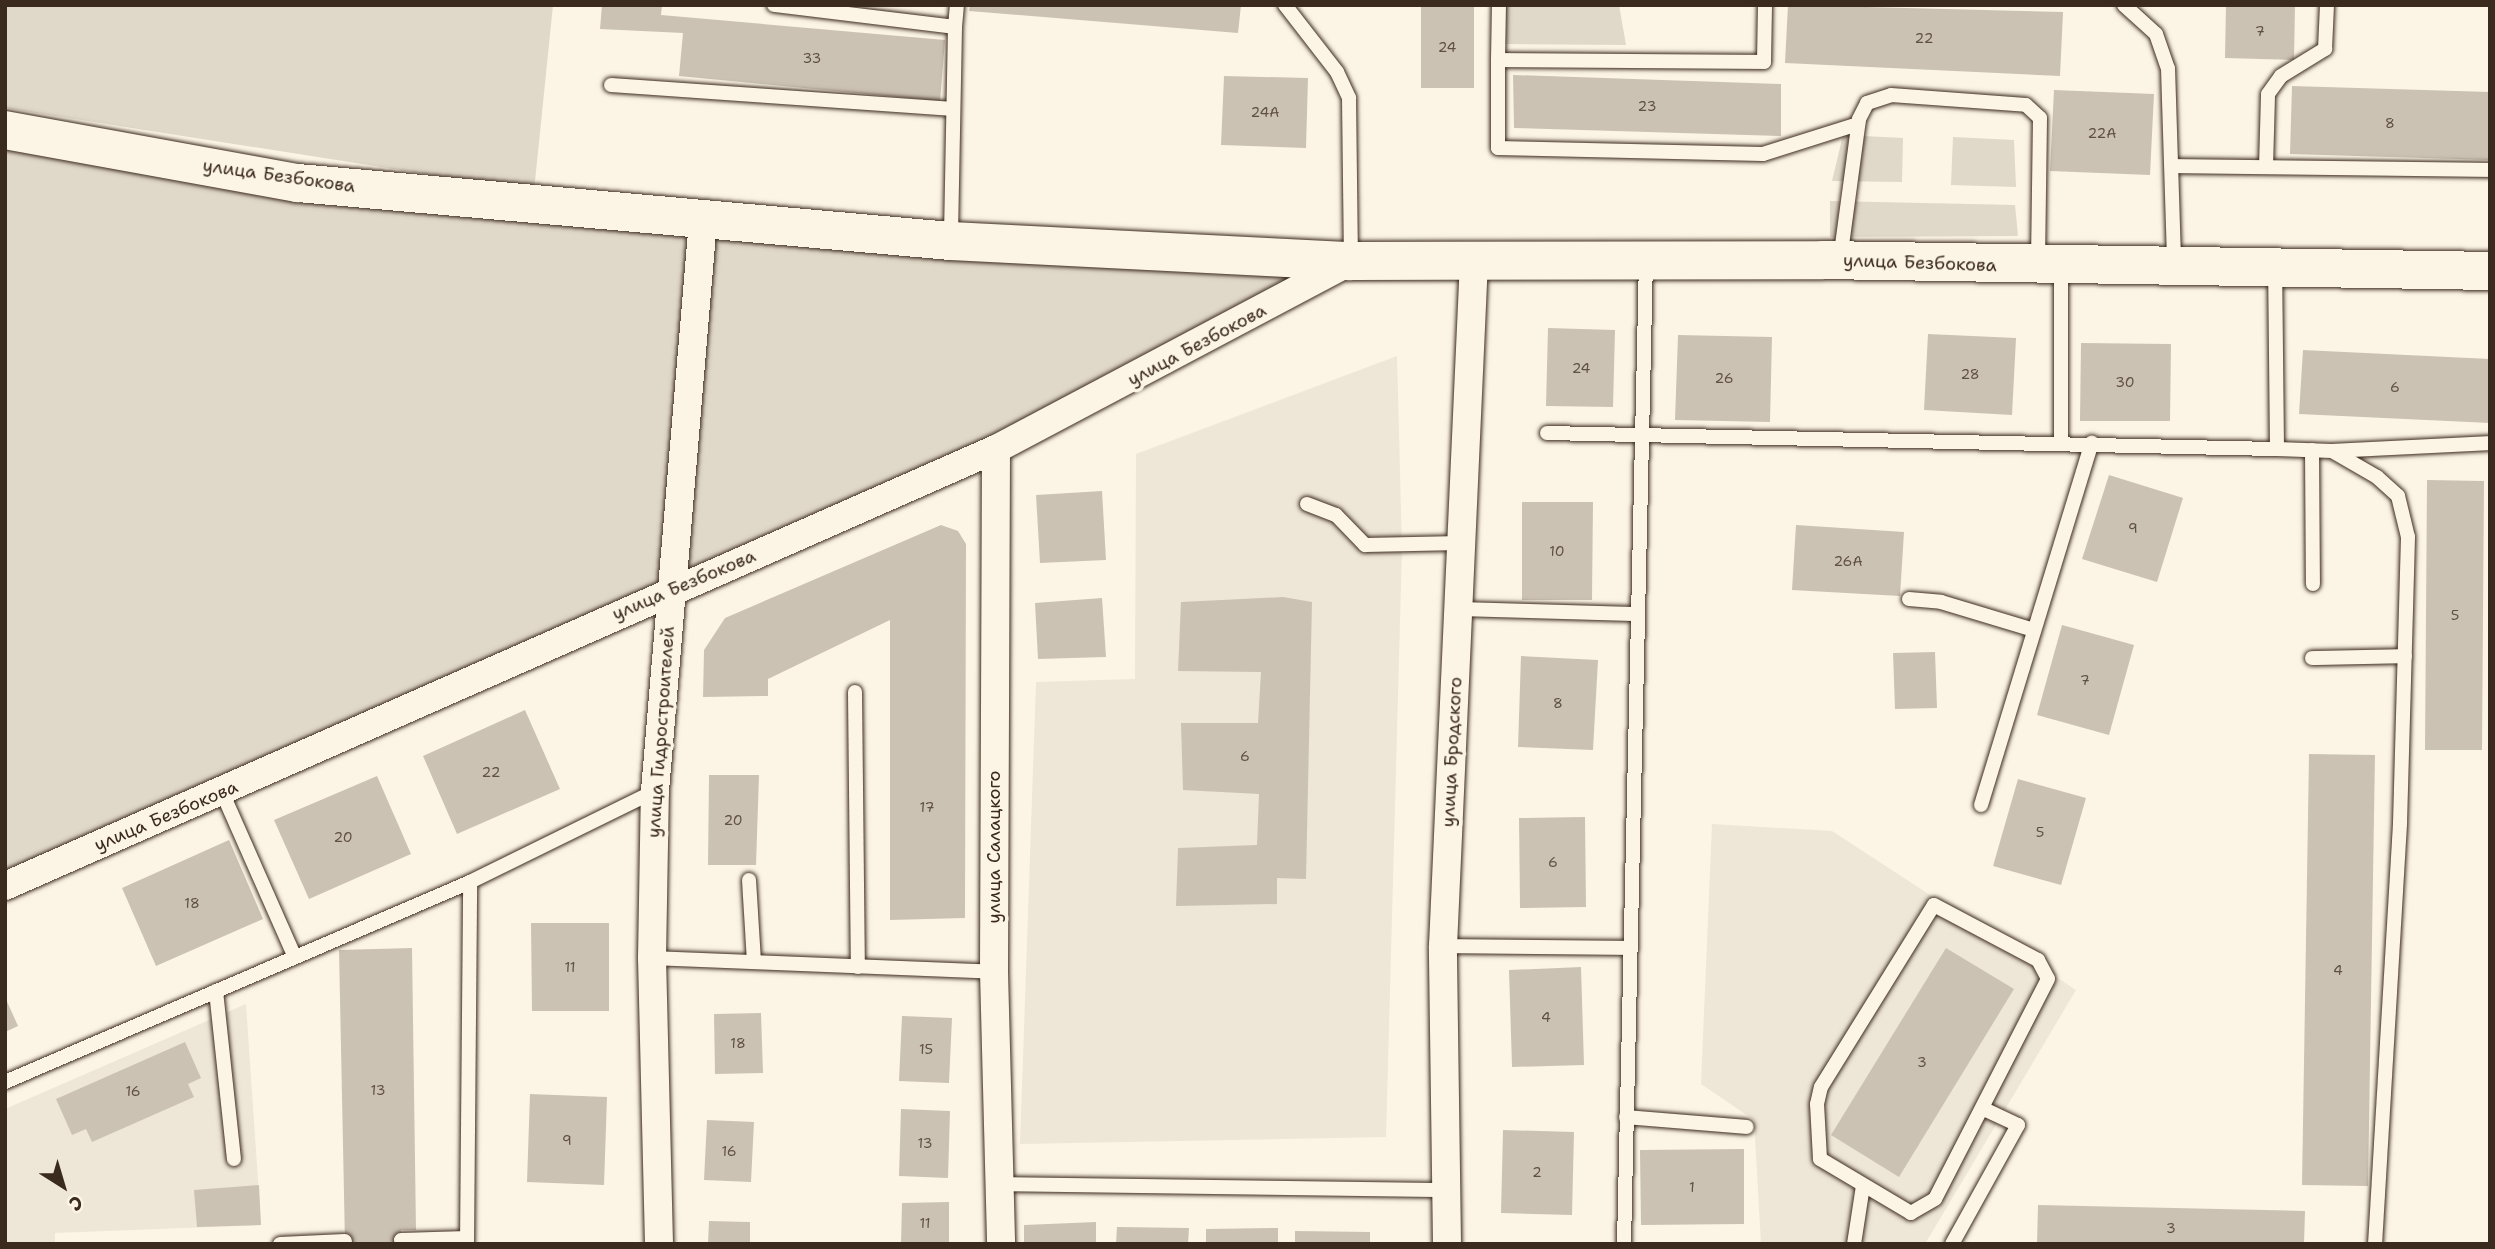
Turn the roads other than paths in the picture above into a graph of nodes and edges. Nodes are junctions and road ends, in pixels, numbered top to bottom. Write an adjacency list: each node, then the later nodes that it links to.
1 (774, 5): 8 (lane)
2 (957, 5): 8 (lane)
3 (1285, 5): 20 (lane)
4 (1499, 5): 9 (lane)
5 (1765, 5): 9 (lane)
6 (2124, 5): 14 (lane)
7 (2327, 5): 15 (lane)
8 (955, 27): 11 (lane)
9 (1498, 60): 12 (lane)
10 (611, 85): 11 (lane)
11 (950, 109): 18 (lane)
12 (1858, 124): 22 (lane); 23 (lane)
13 (5, 130): 17 (street, улица Безбокова)
14 (2174, 166): 15 (lane); 24 (lane)
15 (2266, 167): 16 (lane)
16 (2490, 170)
17 (704, 221): 18 (street, улица Безбокова); 39 (street, улица Гидростроителей)
18 (951, 241): 20 (street, улица Безбокова)
19 (1474, 260): 20 (street, улица Безбокова); 21 (street, улица Безбокова); 37 (street, улица Бродского)
20 (1351, 261): 32 (street, улица Безбокова)
21 (1646, 261): 22 (street, улица Безбокова); 28 (lane)
22 (1840, 261): 23 (street, улица Безбокова)
23 (2049, 267): 24 (street, улица Безбокова); 29 (lane)
24 (2174, 270): 25 (street, улица Безбокова)
25 (2275, 271): 26 (street, улица Безбокова); 33 (lane)
26 (2490, 271)
27 (1547, 433): 28 (lane)
28 (1638, 438): 29 (lane); 42 (lane)
29 (2061, 443): 30 (lane)
30 (2092, 443): 33 (lane); 43 (lane)
31 (2490, 443): 35 (lane)
32 (996, 449): 39 (street, улица Безбокова); 59 (street, улица Салацкого)
33 (2277, 449): 34 (lane)
34 (2312, 450): 35 (lane); 38 (lane)
35 (2332, 451): 44 (lane)
36 (1307, 504): 37 (lane)
37 (1461, 543): 41 (street, улица Бродского)
38 (2313, 584)
39 (671, 592): 47 (street, улица Гидростроителей); 48 (street, улица Безбокова)
40 (1909, 599): 43 (lane)
41 (1458, 609): 42 (lane); 53 (street, улица Бродского)
42 (1635, 614): 54 (lane)
43 (2034, 630): 49 (lane)
44 (2405, 656): 45 (lane); 79 (lane)
45 (2312, 658)
46 (855, 692): 58 (lane)
47 (655, 791): 51 (lane); 56 (street, улица Гидростроителей)
48 (222, 792): 52 (street, улица Безбокова); 55 (lane)
49 (1981, 804)
50 (749, 880): 57 (lane)
51 (470, 882): 55 (lane); 71 (lane)
52 (5, 886)
53 (1443, 946): 54 (lane); 68 (street, улица Бродского)
54 (1630, 948): 63 (lane)
55 (293, 954): 60 (lane)
56 (652, 958): 57 (lane); 73 (street, улица Гидростроителей)
57 (754, 961): 58 (lane)
58 (858, 967): 59 (lane)
59 (994, 972): 66 (street, улица Салацкого)
60 (216, 991): 61 (lane); 65 (lane)
61 (5, 1082)
62 (1984, 1109): 67 (lane); 67 (lane); 78 (lane)
63 (1626, 1117): 64 (lane); 76 (lane)
64 (1747, 1127)
65 (234, 1158)
66 (999, 1184): 68 (lane); 74 (street, улица Салацкого)
67 (1863, 1185): 77 (lane)
68 (1447, 1190): 75 (street, улица Бродского)
69 (401, 1240): 71 (lane)
70 (345, 1241): 72 (lane)
71 (467, 1241)
72 (280, 1244)
73 (659, 1244)
74 (1001, 1244)
75 (1447, 1244)
76 (1624, 1244)
77 (1854, 1244)
78 (1952, 1244)
79 (2375, 1244)

